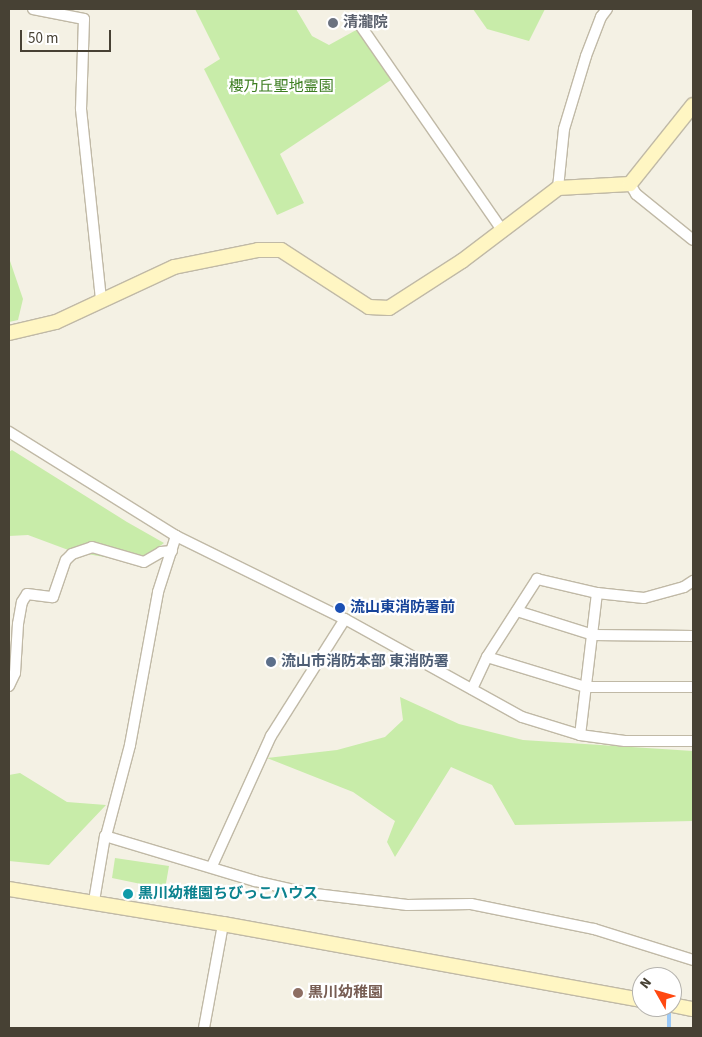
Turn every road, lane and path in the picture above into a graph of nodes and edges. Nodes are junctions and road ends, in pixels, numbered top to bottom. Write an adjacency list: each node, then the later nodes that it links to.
1 (33, 9): 9 (street)
2 (607, 9): 6 (street)
3 (358, 22): 7 (street)
4 (693, 105): 5 (street)
5 (630, 184): 6 (street); 8 (street)
6 (558, 188): 7 (street)
7 (502, 230): 9 (street)
8 (693, 240)
9 (101, 300): 10 (street)
10 (9, 333)
11 (9, 432): 12 (street)
12 (176, 536): 13 (street); 17 (street)
13 (172, 551): 21 (street); 27 (street)
14 (693, 581): 15 (street)
15 (597, 593): 16 (street); 18 (street)
16 (517, 610): 18 (street); 20 (street)
17 (346, 619): 24 (street); 28 (street)
18 (592, 636): 19 (street); 22 (street)
19 (693, 636)
20 (487, 657): 22 (street); 24 (street)
21 (9, 686)
22 (585, 687): 23 (street); 25 (street)
23 (693, 687)
24 (472, 689): 25 (street)
25 (580, 735): 26 (street)
26 (693, 741)
27 (106, 836): 28 (street); 30 (street)
28 (212, 866): 32 (street)
29 (9, 889): 30 (street)
30 (94, 902): 31 (street)
31 (223, 924): 33 (street); 34 (street)
32 (693, 960)
33 (632, 998)
34 (204, 1028)

